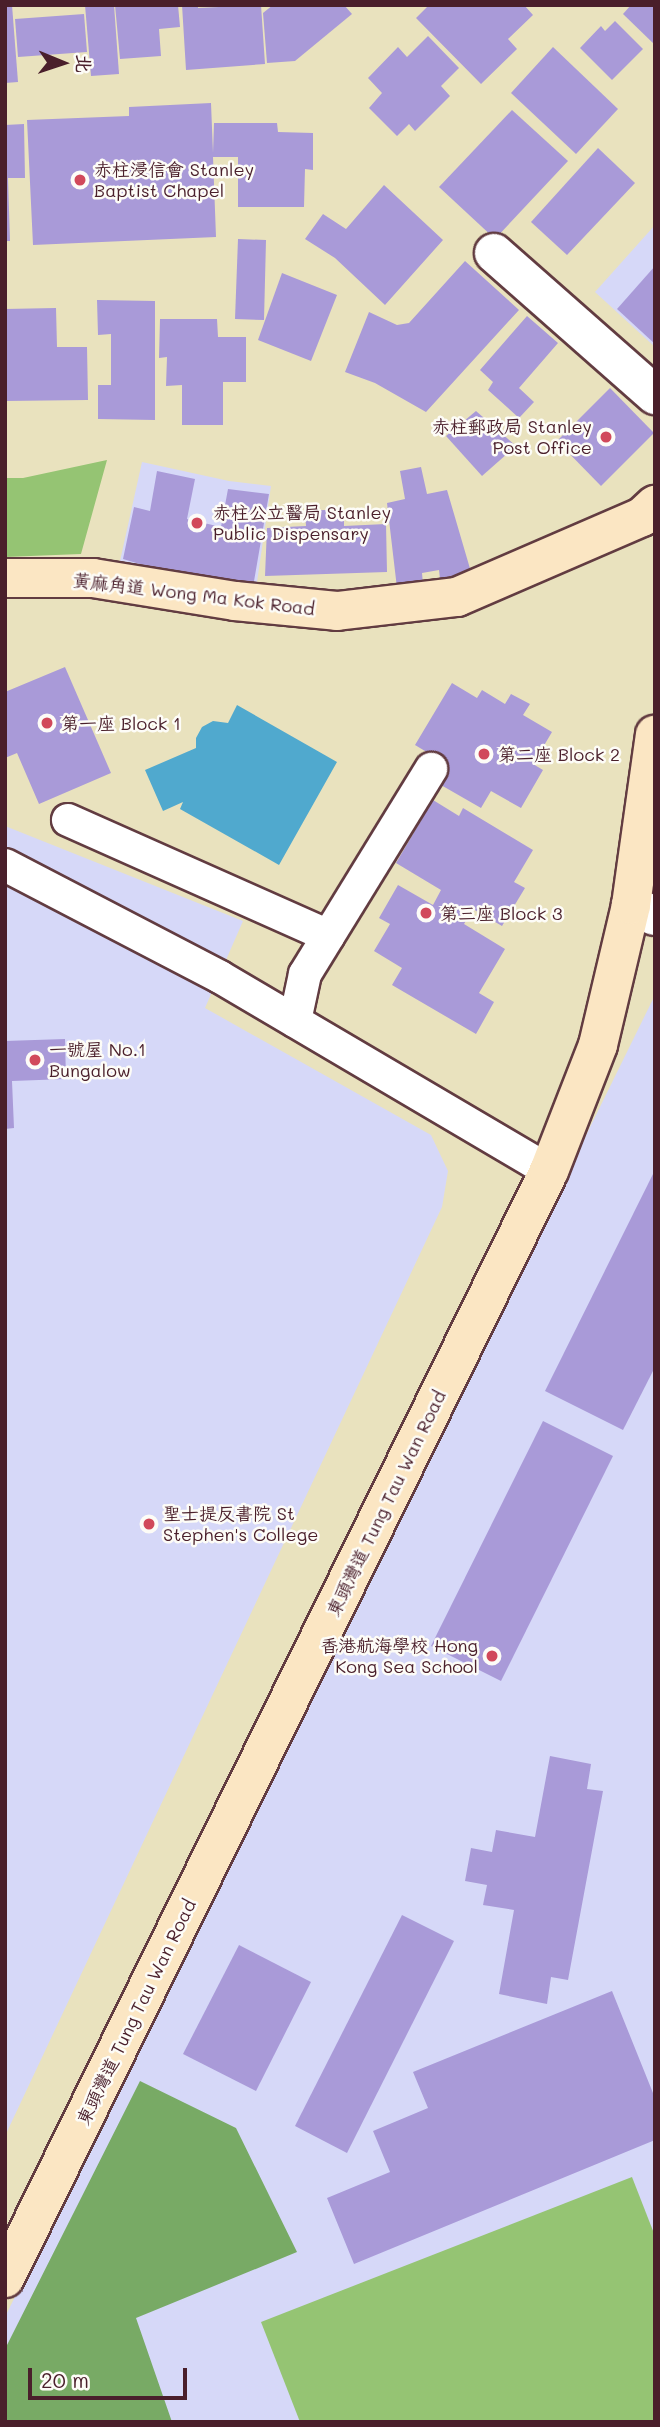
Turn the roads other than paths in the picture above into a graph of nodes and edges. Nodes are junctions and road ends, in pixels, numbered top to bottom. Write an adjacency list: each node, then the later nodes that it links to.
1 (494, 253): 2 (street)
2 (655, 395)
3 (650, 520): 4 (street, 黃麻角道 Wong Ma Kok Road)
4 (5, 578)
5 (655, 735): 9 (street, 東頭灣道 Tung Tau Wan Road)
6 (431, 769): 10 (lane)
7 (68, 820): 10 (lane)
8 (5, 865): 11 (lane)
9 (643, 910): 12 (street, 東頭灣道 Tung Tau Wan Road)
10 (328, 936): 11 (lane)
11 (295, 1021): 12 (lane)
12 (549, 1171): 13 (street, 東頭灣道 Tung Tau Wan Road)
13 (5, 2278)

